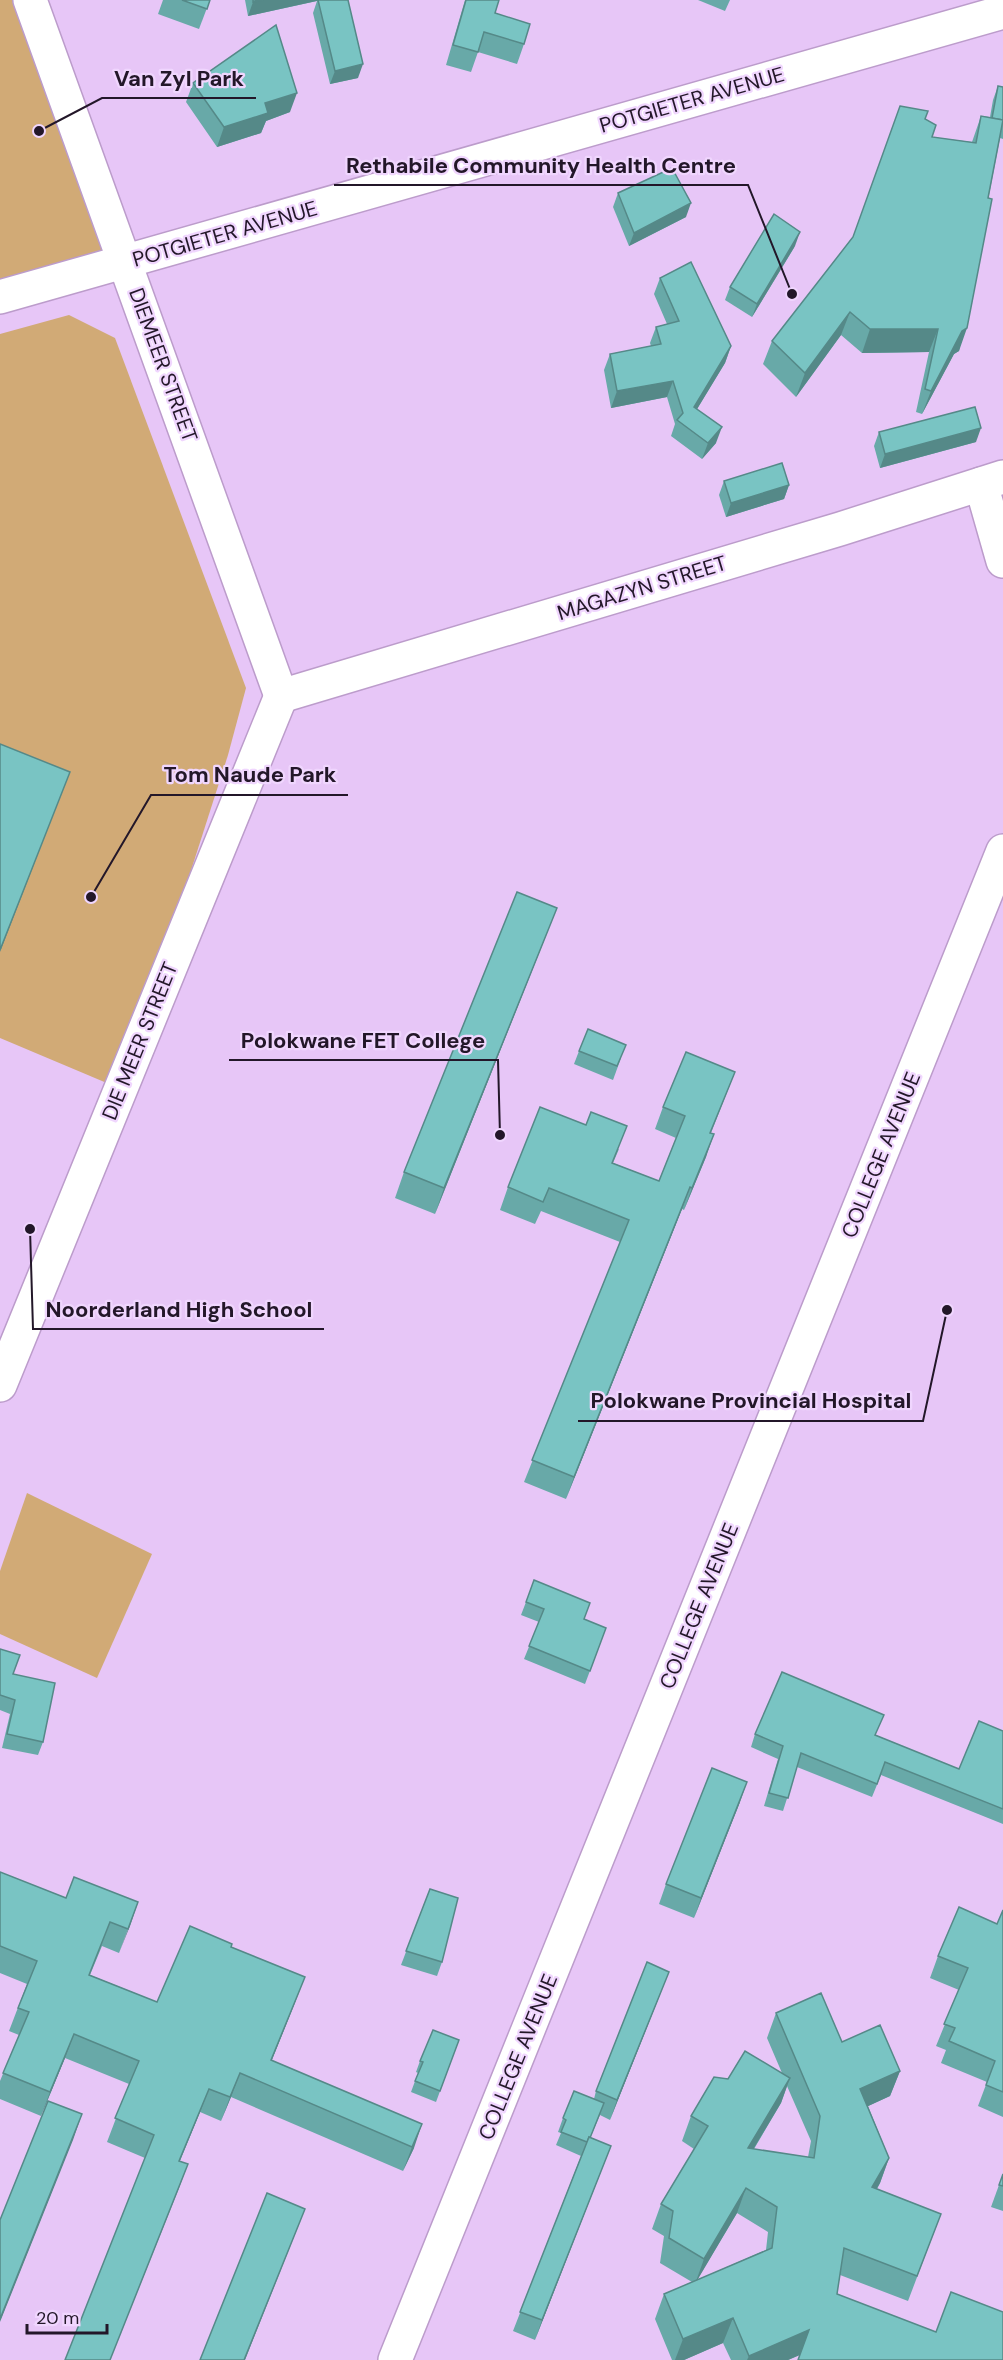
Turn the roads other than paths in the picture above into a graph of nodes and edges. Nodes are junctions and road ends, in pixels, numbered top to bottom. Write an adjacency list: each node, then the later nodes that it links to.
1 (30, 0): 3 (street, DIEMEER STREET)
2 (1003, 12): 3 (street, POTGIETER AVENUE)
3 (126, 262): 4 (street, POTGIETER AVENUE); 7 (street, DIEMEER STREET)
4 (0, 297)
5 (992, 481): 6 (street); 7 (street, MAGAZYN STREET)
6 (1003, 561)
7 (281, 696): 9 (street, DIE MEER STREET)
8 (1003, 851): 10 (street, COLLEGE AVENUE)
9 (0, 1385)
10 (395, 2360)

